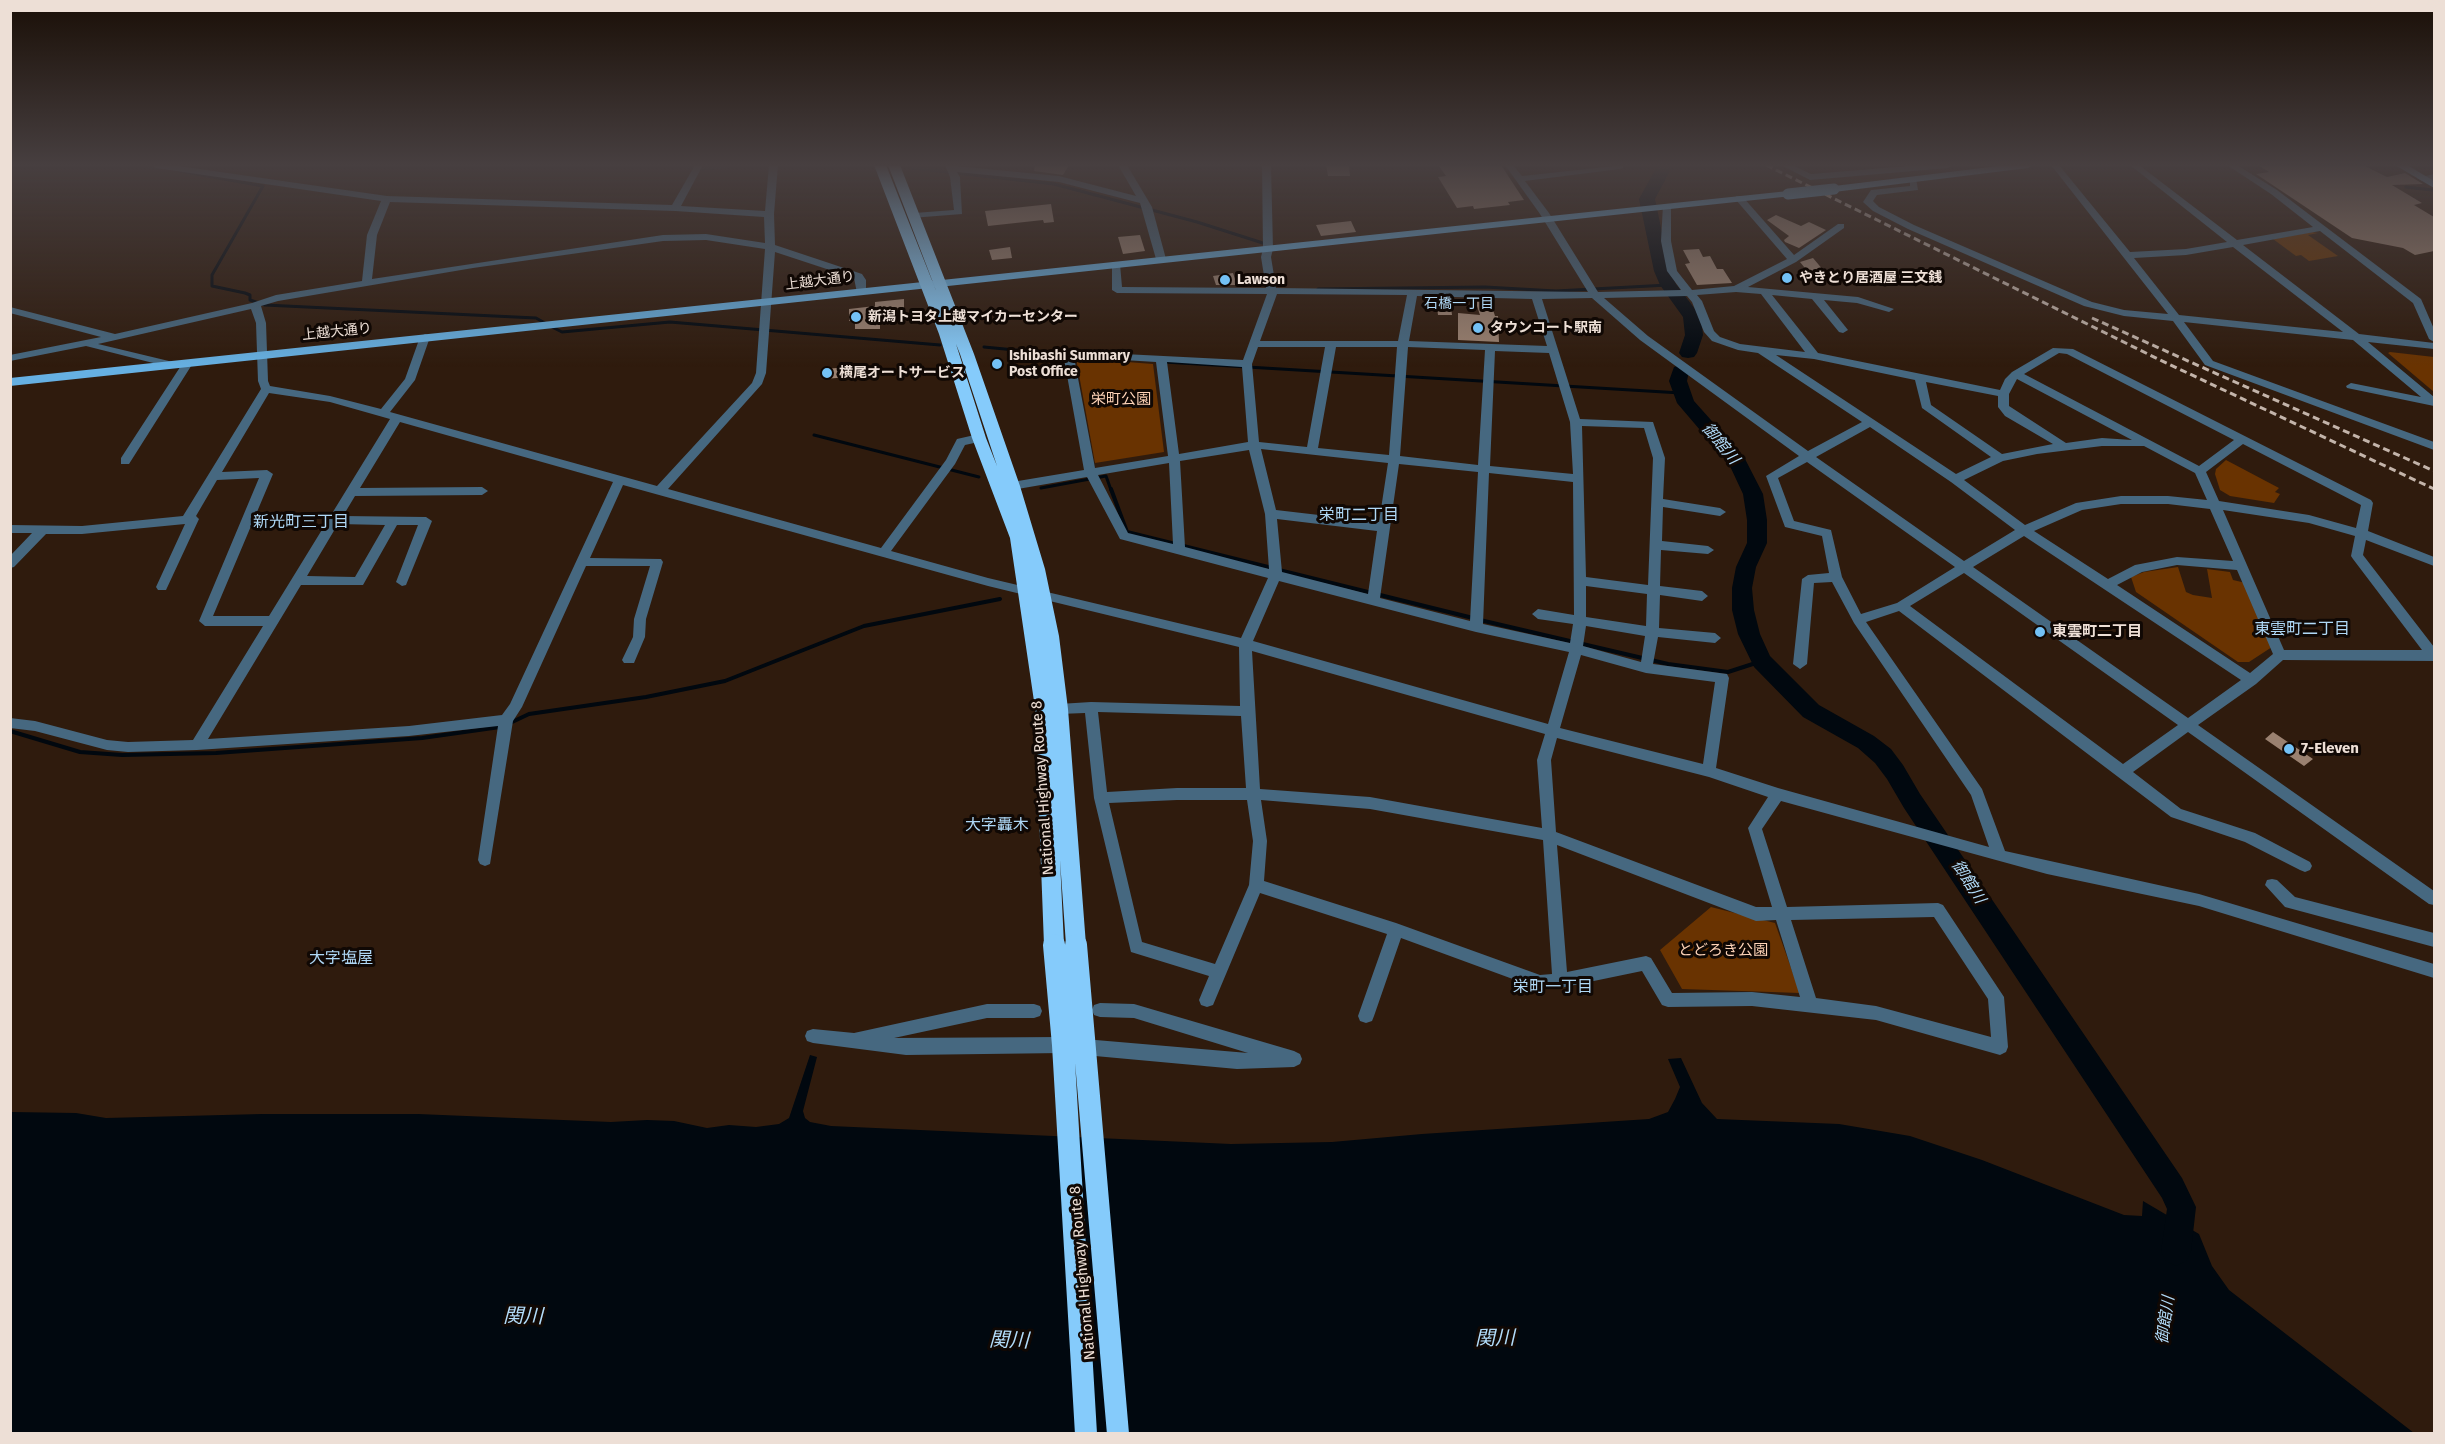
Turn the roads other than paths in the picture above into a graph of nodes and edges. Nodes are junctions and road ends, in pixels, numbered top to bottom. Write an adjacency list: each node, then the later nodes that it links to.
1 (373, 232): 24 (street)
2 (770, 232): 18 (street)
3 (910, 232): 25 (highway, National Highway Route 8)
4 (919, 232): 25 (highway, National Highway Route 8)
5 (1153, 232): 21 (street)
6 (1268, 232): 19 (street)
7 (1428, 232): 19 (main road, 上越大通り)
8 (1555, 232): 33 (street)
9 (1664, 232): 28 (street)
10 (1769, 232): 22 (street)
11 (1832, 232): 22 (street)
12 (1923, 232): 41 (street)
13 (2109, 232): 20 (street)
14 (2221, 232): 17 (street)
15 (2297, 232): 17 (street)
16 (2328, 232): 36 (street)
17 (2235, 243): 20 (street); 45 (street)
18 (770, 247): 24 (street); 27 (street); 35 (street)
19 (1268, 249): 21 (main road, 上越大通り); 29 (street)
20 (2127, 255): 41 (street)
21 (1161, 259): 23 (main road, 上越大通り)
22 (1793, 260): 26 (street)
23 (1115, 264): 25 (main road, 上越大通り); 29 (street)
24 (367, 283): 38 (street)
25 (933, 283): 27 (main road, 上越大通り); 73 (highway, National Highway Route 8); 92 (highway, National Highway Route 8)
26 (1736, 290): 28 (street); 31 (street)
27 (861, 291): 35 (main road, 上越大通り)
28 (1688, 292): 33 (street); 53 (street)
29 (1272, 293): 30 (street); 48 (street)
30 (1412, 293): 32 (street); 50 (street)
31 (1765, 293): 34 (street); 56 (street)
32 (1536, 296): 33 (street); 54 (street)
33 (1595, 296): 80 (street)
34 (1816, 297): 40 (street); 42 (street)
35 (767, 302): 44 (main road, 上越大通り); 93 (street)
36 (2420, 304): 37 (street); 46 (street)
37 (2434, 304)
38 (255, 305): 43 (street); 55 (street)
39 (10, 309): 43 (street)
40 (1889, 309)
41 (2176, 318): 45 (street); 78 (street)
42 (1843, 330)
43 (116, 337): 47 (street)
44 (425, 337): 55 (main road, 上越大通り); 69 (street)
45 (2356, 337): 51 (street); 68 (street)
46 (2434, 339)
47 (85, 344): 57 (street); 60 (street)
48 (1255, 344): 49 (street); 61 (street)
49 (1331, 344): 50 (street); 79 (street)
50 (1403, 344): 52 (street); 82 (street)
51 (2434, 346)
52 (1490, 349): 54 (street); 85 (street)
53 (1760, 349): 56 (street); 72 (street)
54 (1554, 350): 71 (street)
55 (262, 355): 59 (main road, 上越大通り); 66 (street)
56 (1814, 356): 63 (street)
57 (10, 358)
58 (1161, 358): 61 (street); 81 (street); 86 (street)
59 (188, 363): 60 (main road, 上越大通り); 84 (street)
60 (169, 364): 64 (main road, 上越大通り)
61 (1247, 364): 76 (street)
62 (2016, 374): 67 (street); 74 (street); 75 (street)
63 (1920, 379): 67 (street); 83 (street)
64 (10, 382)
65 (2352, 386): 68 (street)
66 (266, 389): 69 (street); 88 (street)
67 (2004, 394): 77 (street)
68 (2434, 403)
69 (382, 415): 70 (street)
70 (396, 418): 89 (street); 94 (street)
71 (1576, 422): 90 (street); 96 (street)
72 (1869, 423): 80 (street); 91 (street)
73 (979, 438): 111 (street); 125 (highway, National Highway Route 8)
74 (2241, 440): 87 (street); 107 (street)
75 (2148, 444): 77 (street); 87 (street)
76 (1254, 445): 79 (street); 81 (street); 99 (street)
77 (2062, 445): 83 (street)
78 (2434, 446)
79 (1312, 450): 82 (street)
80 (1808, 456): 115 (street); 118 (street)
81 (1174, 457): 86 (street); 109 (street)
82 (1394, 458): 85 (street); 103 (street)
83 (2000, 458): 91 (street)
84 (125, 461)
85 (1483, 467): 90 (street); 133 (street)
86 (1090, 471): 92 (street); 109 (street)
87 (2200, 471): 97 (street)
88 (212, 476): 100 (street); 132 (street)
89 (620, 479): 93 (street); 112 (street)
90 (1579, 479): 120 (street)
91 (1955, 479): 106 (street)
92 (1012, 486): 125 (highway, National Highway Route 8)
93 (659, 491): 111 (street)
94 (351, 492): 95 (street); 101 (street)
95 (482, 492)
96 (1658, 502): 98 (street); 108 (street)
97 (2213, 505): 106 (street); 107 (street); 116 (street)
98 (1720, 512)
99 (1271, 513): 103 (street); 117 (street)
100 (187, 520): 105 (street); 123 (street)
101 (334, 520): 102 (street); 119 (street)
102 (393, 521): 119 (street); 121 (street)
103 (1383, 527): 127 (street)
104 (10, 529): 105 (street)
105 (43, 529): 114 (street)
106 (2024, 530): 115 (street); 122 (street)
107 (2361, 533): 113 (street); 139 (street)
108 (1655, 545): 110 (street); 124 (street)
109 (1179, 550): 117 (street)
110 (1708, 550)
111 (884, 552): 125 (street)
112 (580, 562): 140 (street); 147 (street)
113 (2434, 562)
114 (10, 564)
115 (1965, 566): 128 (street); 149 (street)
116 (2241, 566): 122 (street); 138 (street)
117 (1276, 574): 127 (street); 136 (street)
118 (1836, 577): 131 (street); 141 (street)
119 (298, 580): 132 (street)
120 (1581, 581): 124 (street); 130 (street)
121 (402, 582)
122 (2109, 584): 143 (street)
123 (162, 586)
124 (1654, 590): 126 (street); 134 (street)
125 (1033, 592): 136 (street); 145 (highway, National Highway Route 8); 167 (highway, National Highway Route 8)
126 (1702, 596)
127 (1373, 601): 133 (street)
128 (1901, 606): 131 (street); 153 (street)
129 (1538, 614): 130 (street)
130 (1580, 620): 134 (street); 137 (street)
131 (1858, 620): 158 (street)
132 (274, 621): 151 (street)
133 (1476, 627): 137 (street)
134 (1652, 632): 135 (street); 142 (street)
135 (1715, 638)
136 (1245, 644): 146 (street); 150 (street)
137 (1576, 649): 142 (street); 150 (street)
138 (2280, 655): 139 (street); 143 (street)
139 (2434, 656)
140 (629, 660)
141 (1800, 664)
142 (1646, 668): 152 (street)
143 (2251, 680): 149 (street)
144 (1091, 707): 145 (street); 146 (street); 156 (street)
145 (1059, 709): 167 (highway, National Highway Route 8)
146 (1247, 711): 154 (street)
147 (506, 720): 151 (street); 159 (street)
148 (10, 723): 151 (street)
149 (2187, 725): 153 (street); 163 (street)
150 (1552, 731): 152 (street); 157 (street)
151 (197, 745)
152 (1709, 771): 155 (street)
153 (2123, 772): 160 (street)
154 (1253, 794): 156 (street); 157 (street); 161 (street)
155 (1778, 794): 158 (street); 164 (street)
156 (1101, 798): 169 (street)
157 (1548, 835): 164 (street); 170 (street)
158 (2000, 856): 168 (street)
159 (485, 860)
160 (2305, 866)
161 (1257, 885): 165 (street); 169 (street)
162 (2272, 885): 166 (street)
163 (2434, 899)
164 (1781, 914): 172 (street); 172 (street)
165 (1396, 930): 170 (street); 175 (street)
166 (2434, 940)
167 (1065, 945): 176 (highway, National Highway Route 8, bridge)
168 (2434, 971)
169 (1220, 972): 171 (street)
170 (1560, 981): 172 (street)
171 (1207, 1000)
172 (1810, 1005)
173 (1100, 1010): 176 (street)
174 (1034, 1011): 176 (street)
175 (1366, 1016)
176 (1073, 1046): 177 (highway, National Highway Route 8, bridge); 178 (highway, National Highway Route 8, bridge)
177 (1086, 1434)
178 (1118, 1434)

